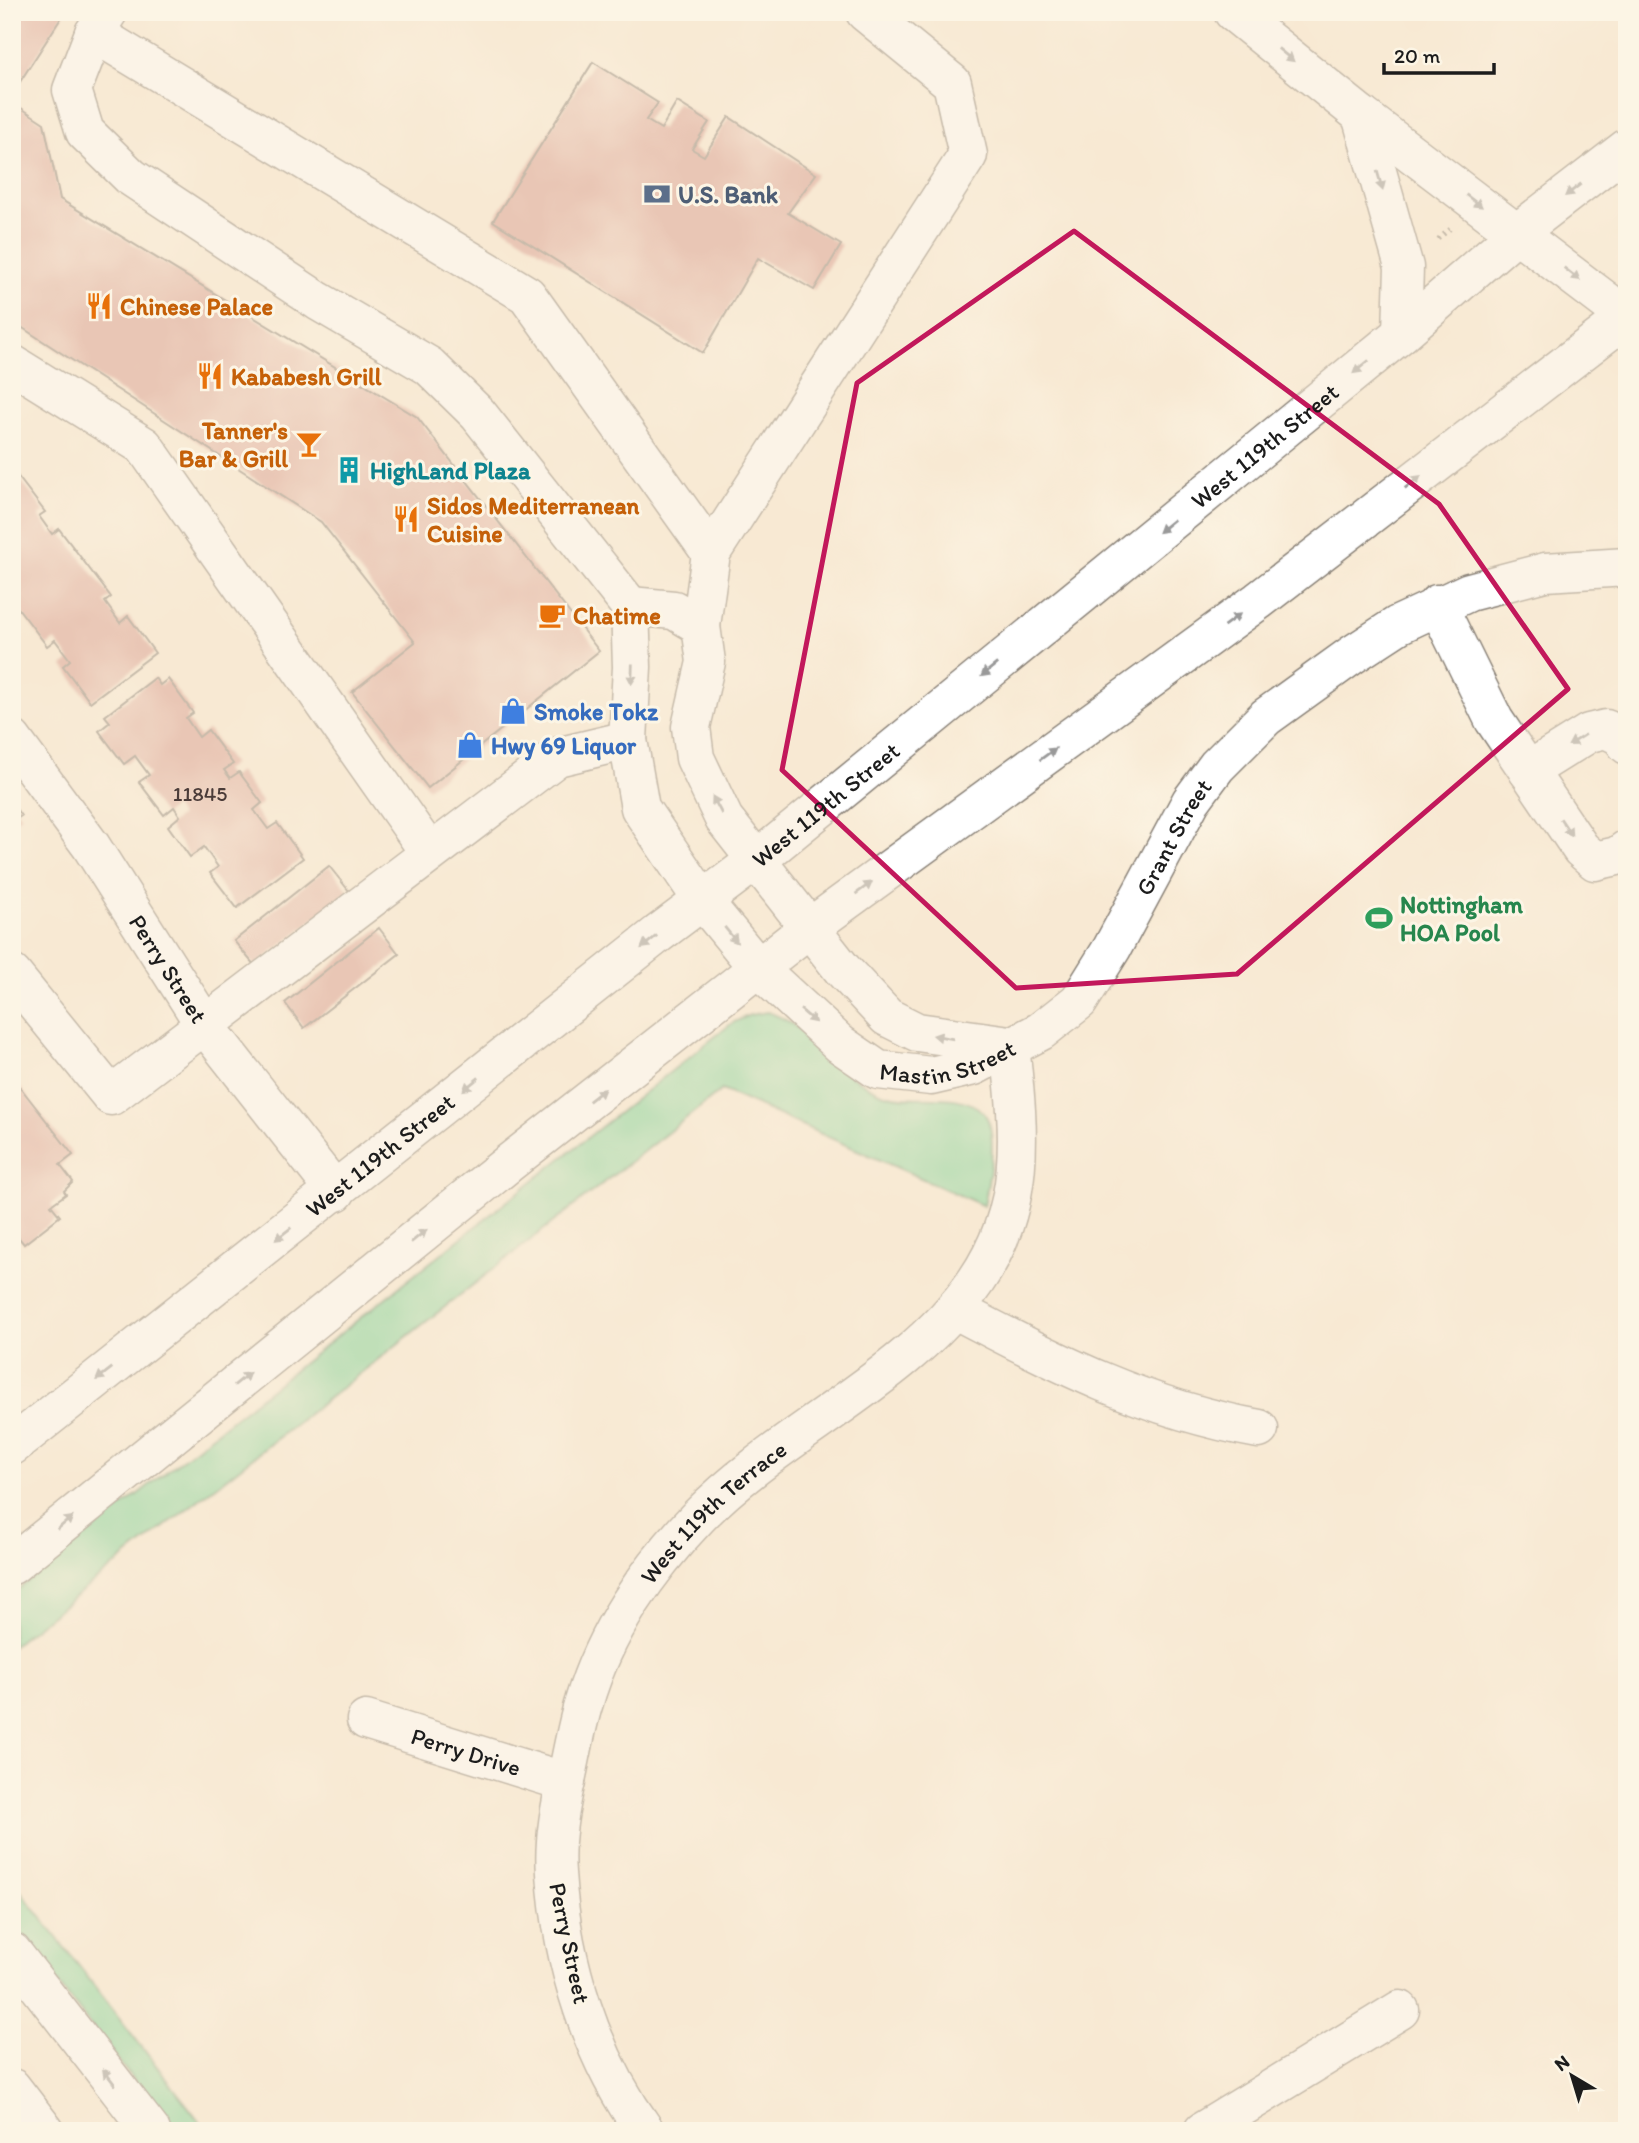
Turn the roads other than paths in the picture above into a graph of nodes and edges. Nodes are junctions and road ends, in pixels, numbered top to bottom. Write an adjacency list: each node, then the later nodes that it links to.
1 (864, 12): 10 (main road)
2 (1233, 12): 4 (main road, one-way to 4)
3 (101, 23): 10 (main road); 13 (main road)
4 (1361, 115): 6 (main road, one-way to 6); 8 (main road, one-way to 8)
5 (1627, 148): 6 (main road, West 119th Street, one-way to 6)
6 (1518, 232): 7 (main road, one-way to 7); 8 (main road, West 119th Street)
7 (1627, 317): 23 (main road, one-way to 7)
8 (1402, 333): 21 (main road, West 119th Street, one-way to 21)
9 (12, 364): 20 (main road)
10 (711, 553): 14 (main road, Mastin Street)
11 (1627, 567): 12 (main road, Grant Street)
12 (1437, 604): 18 (main road); 27 (main road, Grant Street)
13 (630, 606): 14 (main road); 16 (main road, Mastin Street, one-way to 16)
14 (701, 626): 21 (main road, Mastin Street, one-way to 14)
15 (12, 739): 26 (main road, Perry Street)
16 (628, 740): 20 (main road); 22 (main road, Mastin Street)
17 (1627, 745): 18 (main road, one-way to 18)
18 (1528, 771): 19 (main road, one-way to 19)
19 (1627, 849)
20 (429, 852): 26 (main road)
21 (758, 859): 22 (main road, West 119th Street); 23 (main road, Mastin Street)
22 (703, 901): 24 (main road, Mastin Street, one-way to 24); 28 (main road, West 119th Street, one-way to 28)
23 (809, 928): 24 (main road); 27 (main road, Mastin Street, one-way to 23)
24 (759, 969): 27 (main road, Mastin Street, one-way to 27); 32 (main road, one-way to 24)
25 (12, 974): 26 (main road)
26 (206, 1027): 28 (main road, Perry Street)
27 (1010, 1045): 29 (main road)
28 (337, 1192): 31 (main road, West 119th Street, one-way to 31)
29 (954, 1309): 30 (main road); 34 (main road, West 119th Terrace)
30 (1259, 1429)
31 (12, 1446)
32 (12, 1566)
33 (366, 1720): 34 (main road, Perry Drive)
34 (566, 1782): 40 (main road, Perry Street)
35 (12, 1952): 39 (main road, one-way to 35)
36 (1400, 2010): 41 (main road)
37 (12, 2088): 38 (main road)
38 (45, 2131)
39 (151, 2131)
40 (645, 2131)
41 (1203, 2131)

